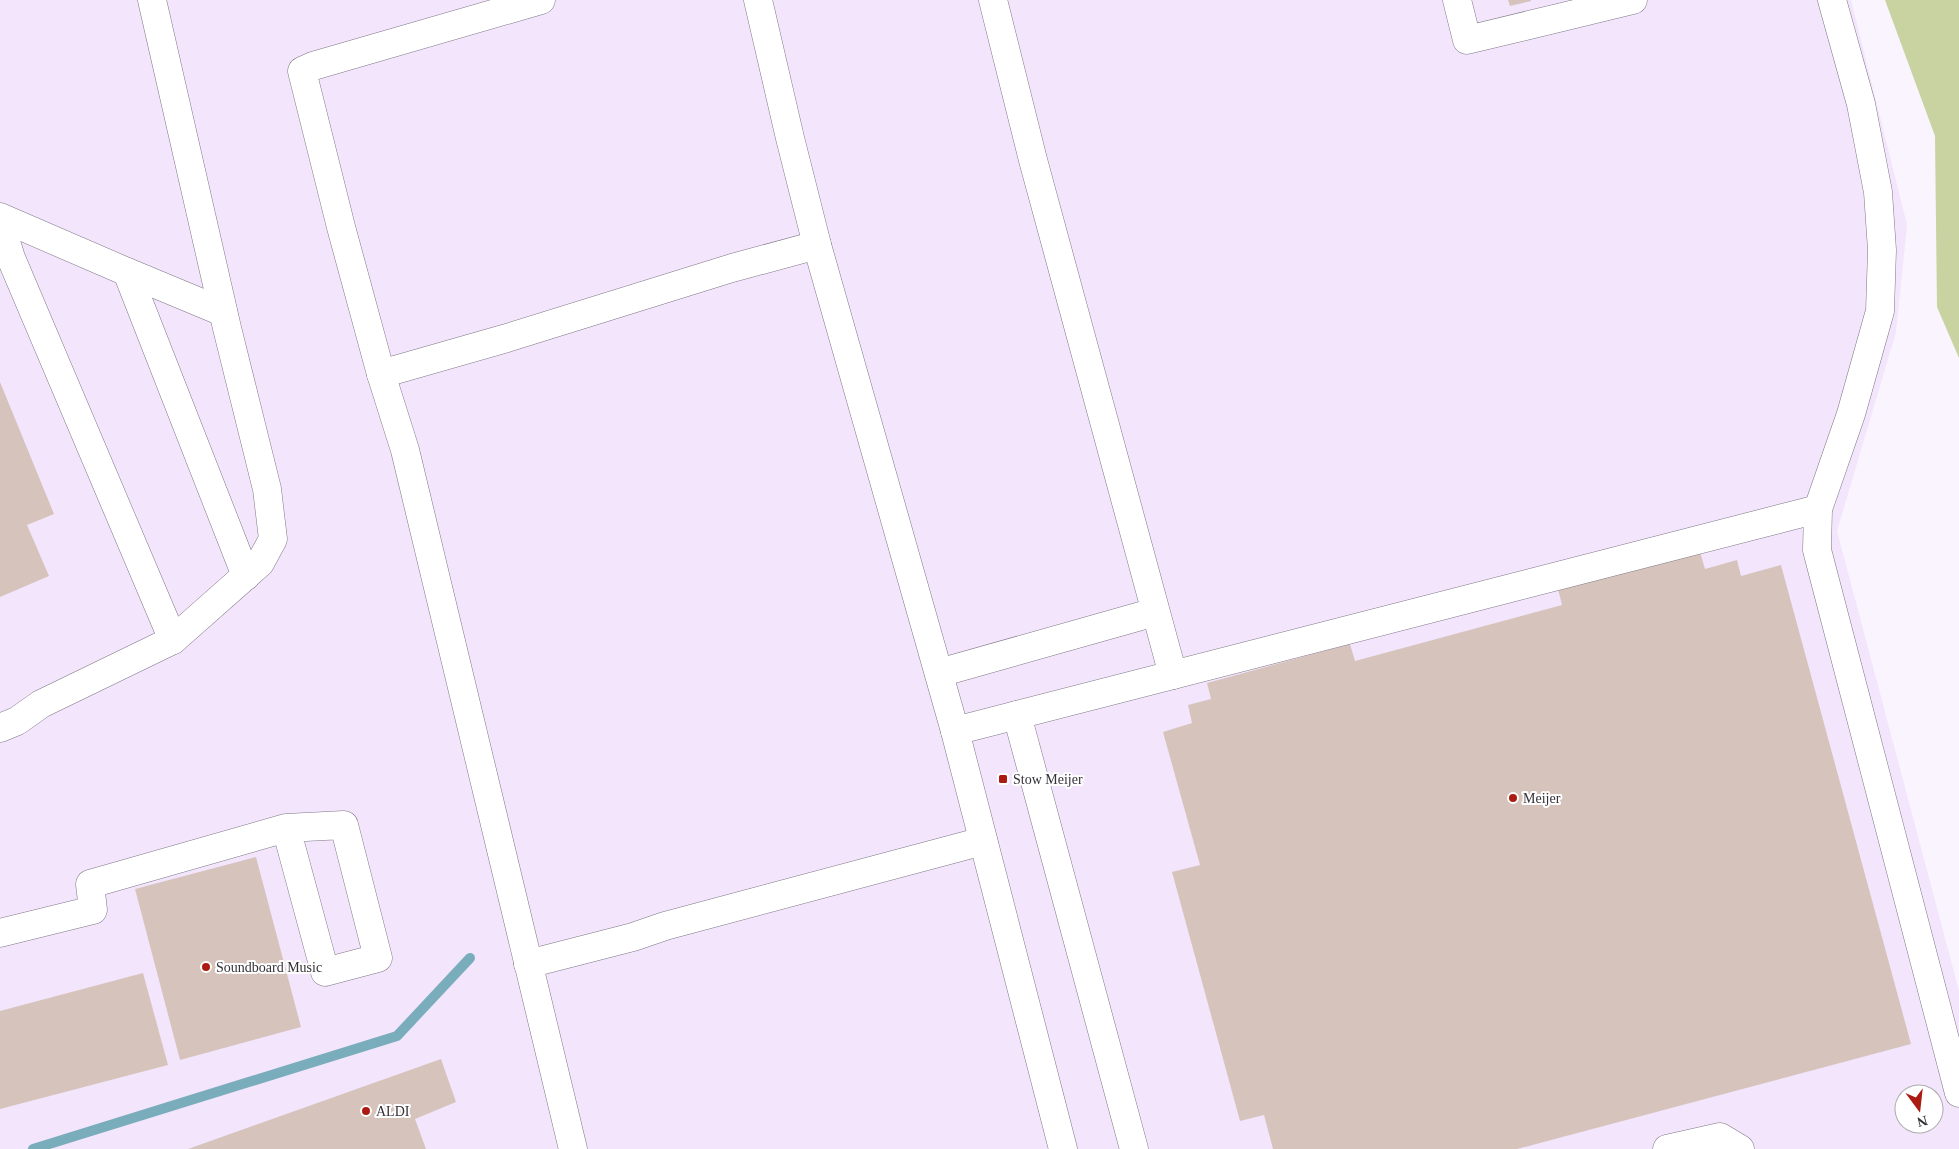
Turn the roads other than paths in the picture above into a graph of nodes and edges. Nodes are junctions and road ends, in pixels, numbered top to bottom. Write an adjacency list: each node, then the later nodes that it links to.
1 (152, 0): 12 (lane)
2 (542, 0): 13 (lane)
3 (758, 0): 10 (lane)
4 (993, 0): 16 (lane)
5 (1457, 0): 6 (lane)
6 (1633, 0)
7 (1832, 0): 14 (lane)
8 (0, 217): 11 (lane)
9 (0, 222): 17 (lane)
10 (817, 245): 13 (lane); 18 (lane)
11 (127, 272): 12 (lane); 15 (lane)
12 (224, 312): 15 (lane)
13 (381, 374): 26 (lane)
14 (1818, 509): 19 (lane); 27 (lane)
15 (246, 576): 17 (lane)
16 (1155, 612): 18 (lane); 19 (lane)
17 (173, 640): 21 (lane)
18 (938, 673): 22 (lane)
19 (1173, 674): 20 (lane)
20 (1017, 714): 22 (lane); 30 (lane)
21 (0, 728)
22 (955, 731): 24 (lane)
23 (286, 828): 23 (lane); 25 (lane)
24 (984, 841): 26 (lane); 29 (lane)
25 (0, 932)
26 (528, 964): 28 (lane)
27 (1959, 1093)
28 (573, 1149)
29 (1063, 1149)
30 (1134, 1149)
31 (1666, 1149): 32 (lane)
32 (1740, 1149)

